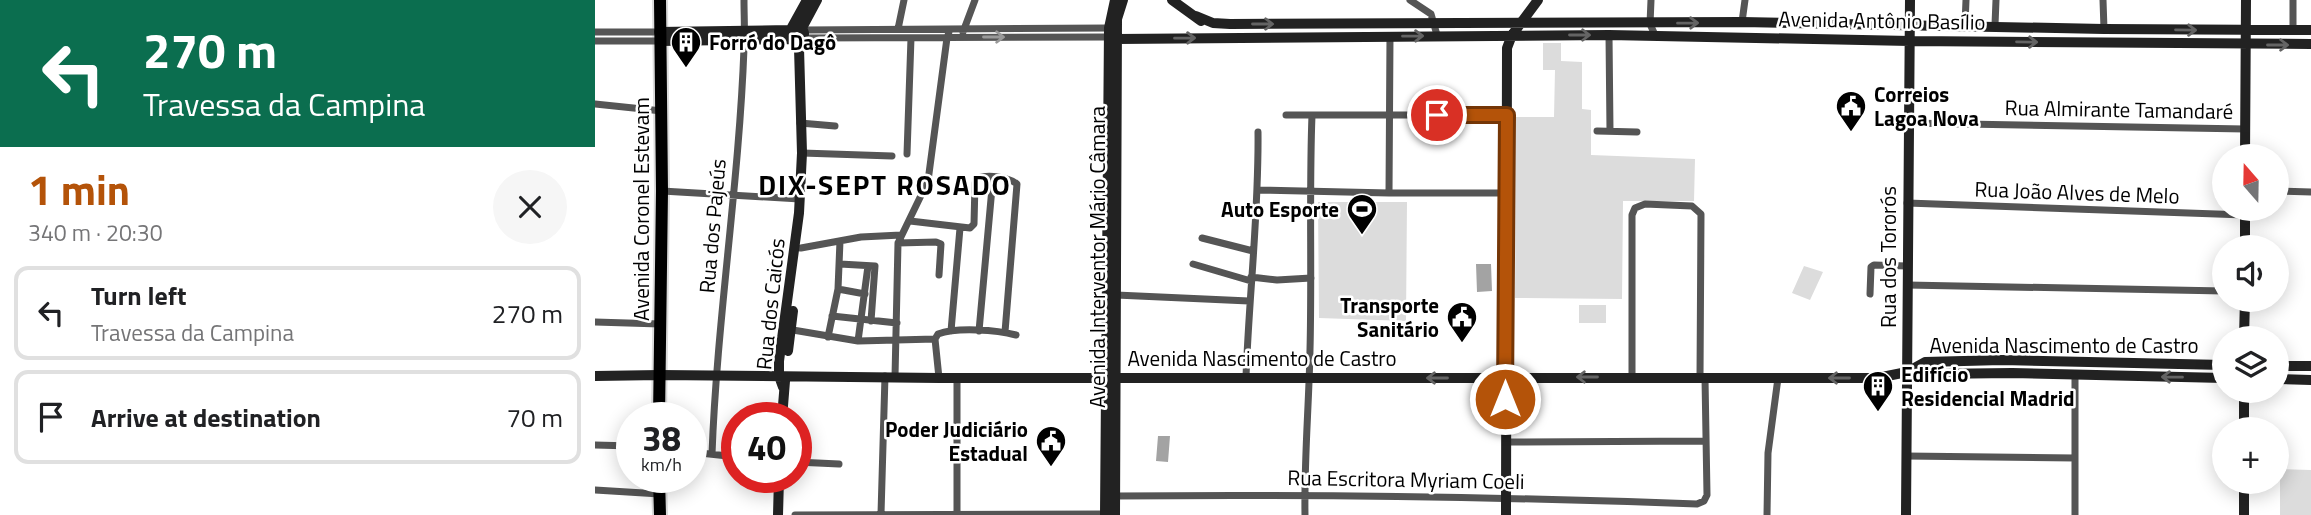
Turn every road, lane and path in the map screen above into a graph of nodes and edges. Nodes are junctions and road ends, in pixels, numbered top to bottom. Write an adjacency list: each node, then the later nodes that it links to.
1 (660, 0): 44 (main road, Avenida Coronel Estevam)
2 (744, 0): 39 (street, Rua dos Pajeús)
3 (807, 0): 45 (main road, Rua dos Caicós)
4 (817, 0): 45 (main road, Rua dos Caicós)
5 (904, 0): 29 (street)
6 (975, 0): 31 (street)
7 (1115, 0): 40 (main road, Avenida Interventor Mário Câmara)
8 (1123, 0): 40 (main road, Avenida Interventor Mário Câmara)
9 (1172, 0): 22 (main road)
10 (1410, 0): 21 (street)
11 (1430, 0): 21 (street)
12 (1538, 0): 24 (main road)
13 (1651, 0): 25 (street)
14 (1745, 0): 23 (street)
15 (1910, 0): 26 (main road, Rua dos Tororós)
16 (1966, 0): 27 (street)
17 (1996, 0): 28 (street)
18 (2103, 0): 32 (street)
19 (2246, 0): 35 (main road)
20 (2293, 0): 36 (street)
21 (1427, 11): 34 (street)
22 (1196, 16): 34 (main road, Avenida Antônio Basílio, one-way to 34); 50 (main road)
23 (1742, 22): 25 (main road, Avenida Antônio Basílio, one-way to 23); 26 (main road, Avenida Antônio Basílio)
24 (1521, 23): 25 (main road, Avenida Antônio Basílio); 34 (main road, Avenida Antônio Basílio); 41 (main road)
25 (1650, 24): 43 (street)
26 (1910, 25): 27 (main road, Avenida Antônio Basílio); 52 (main road, Rua dos Tororós)
27 (1965, 25): 28 (main road, Avenida Antônio Basílio)
28 (1995, 25): 32 (main road, Avenida Antônio Basílio)
29 (898, 29): 30 (street, Avenida Antônio Basílio); 45 (street, Avenida Antônio Basílio)
30 (950, 29): 31 (street, Avenida Antônio Basílio); 49 (street)
31 (965, 29): 40 (street, Avenida Antônio Basílio); 47 (street)
32 (2104, 29): 33 (main road, Avenida Antônio Basílio)
33 (2144, 29): 35 (main road, Avenida Antônio Basílio, one-way to 35); 53 (main road)
34 (1436, 30): 41 (main road, Avenida Antônio Basílio); 46 (main road, Avenida Antônio Basílio, one-way to 34)
35 (2245, 30): 36 (main road, Avenida Antônio Basílio); 55 (main road)
36 (2293, 30): 37 (main road, Avenida Antônio Basílio)
37 (2311, 30)
38 (595, 32): 44 (street, Avenida Antônio Basílio)
39 (744, 35): 44 (main road, Avenida Antônio Basílio); 45 (main road, Avenida Antônio Basílio); 83 (street, Rua dos Pajeús)
40 (1112, 35): 47 (street, Avenida Antônio Basílio, one-way to 40); 50 (main road, Avenida Antônio Basílio, one-way to 50); 74 (main road, Avenida Interventor Mário Câmara)
41 (1512, 35): 42 (main road, Avenida Antônio Basílio, one-way to 42); 61 (main road)
42 (1609, 35): 43 (main road, Avenida Antônio Basílio); 68 (street)
43 (1655, 35): 52 (main road, Avenida Antônio Basílio)
44 (659, 36): 51 (street, Avenida Antônio Basílio); 57 (main road, Avenida Coronel Estevam)
45 (798, 36): 48 (street, Avenida Antônio Basílio); 62 (main road, Rua dos Caicós)
46 (1390, 36): 50 (main road, Avenida Antônio Basílio); 60 (street)
47 (961, 37): 49 (street, Avenida Antônio Basílio)
48 (911, 38): 49 (street, Avenida Antônio Basílio); 72 (street)
49 (947, 38): 87 (street)
50 (1223, 38)
51 (595, 41)
52 (1910, 41): 53 (main road, Avenida Antônio Basílio, one-way to 53); 63 (main road, Rua dos Tororós)
53 (2154, 44): 55 (main road, Avenida Antônio Basílio)
54 (2311, 44): 55 (main road, Avenida Antônio Basílio, one-way to 54)
55 (2246, 45): 65 (main road)
56 (595, 104): 57 (street)
57 (662, 111): 77 (main road, Avenida Coronel Estevam)
58 (1286, 115): 59 (street)
59 (1312, 115): 60 (street); 79 (street)
60 (1391, 115): 61 (street); 81 (street)
61 (1507, 115): 82 (main road)
62 (800, 123): 64 (street); 71 (main road, Rua dos Caicós)
63 (1908, 123): 65 (street, Rua Almirante Tamandaré); 85 (main road, Rua dos Tororós)
64 (835, 126)
65 (2245, 129): 70 (main road)
66 (1258, 131): 76 (street)
67 (1597, 131): 68 (street)
68 (1610, 131): 69 (street)
69 (1637, 132)
70 (2245, 144)
71 (802, 153): 73 (street); 84 (main road, Rua dos Caicós)
72 (907, 154)
73 (892, 156)
74 (1108, 163): 108 (main road, Avenida Interventor Mário Câmara); 144 (main road, Avenida Interventor Mário Câmara)
75 (993, 177): 89 (street); 117 (street); 119 (street)
76 (1259, 190): 79 (street); 95 (street)
77 (662, 191): 83 (street); 115 (main road, Avenida Coronel Estevam)
78 (2289, 191): 80 (street)
79 (1309, 192): 81 (street); 101 (street)
80 (2311, 192)
81 (1389, 193): 82 (street)
82 (1506, 193): 145 (main road)
83 (733, 196): 84 (street); 137 (street, Rua dos Pajeús)
84 (800, 199): 88 (main road, Rua dos Caicós)
85 (1907, 203): 86 (street, Rua João Alves de Melo); 98 (main road, Rua dos Tororós)
86 (2212, 211)
87 (910, 221): 89 (street); 90 (street)
88 (798, 225): 94 (main road, Rua dos Caicós); 116 (main road, Rua dos Caicós)
89 (960, 228): 118 (street)
90 (901, 234): 92 (street); 93 (street)
91 (1202, 238): 95 (street)
92 (840, 241): 94 (street); 96 (street)
93 (898, 243): 100 (street); 114 (street)
94 (801, 248): 116 (main road, Rua dos Caicós)
95 (1253, 251): 102 (street)
96 (840, 264): 99 (street); 104 (street)
97 (1193, 264): 102 (street)
98 (1907, 265): 103 (main road, Rua dos Tororós); 107 (street)
99 (868, 266): 106 (street); 112 (street)
100 (939, 275)
101 (1311, 278): 102 (street); 151 (street)
102 (1251, 279): 109 (street)
103 (1907, 285): 105 (street); 131 (main road, Rua dos Tororós)
104 (838, 289): 106 (street); 110 (street)
105 (2212, 291)
106 (865, 294): 111 (street)
107 (1870, 294)
108 (1116, 295): 109 (street); 144 (main road, Avenida Interventor Mário Câmara)
109 (1249, 301): 142 (street)
110 (832, 316): 111 (street); 121 (street)
111 (861, 320): 112 (street); 124 (street)
112 (871, 321): 114 (street)
113 (595, 322): 115 (street)
114 (897, 323): 123 (street)
115 (660, 324): 135 (main road, Avenida Coronel Estevam)
116 (787, 329): 121 (street); 150 (main road, Rua dos Caicós)
117 (979, 331): 118 (street); 119 (street)
118 (947, 332): 122 (street)
119 (1005, 332): 120 (street)
120 (1016, 335)
121 (828, 338): 124 (street)
122 (936, 339): 123 (street); 140 (street)
123 (896, 340): 124 (street); 139 (street)
124 (858, 341)
125 (2002, 360): 126 (main road, Avenida Nascimento de Castro); 131 (main road, Avenida Nascimento de Castro); 132 (main road)
126 (2142, 362): 127 (main road, Avenida Nascimento de Castro); 138 (main road)
127 (2212, 365)
128 (2289, 366): 129 (main road)
129 (2311, 366)
130 (595, 370): 134 (main road, Avenida Nascimento de Castro)
131 (1907, 372): 132 (main road, Avenida Nascimento de Castro); 147 (main road, Avenida Nascimento de Castro, one-way to 147); 162 (main road, Rua dos Tororós)
132 (2013, 373): 133 (main road, Avenida Nascimento de Castro)
133 (2075, 374): 138 (main road, Avenida Nascimento de Castro); 163 (street)
134 (616, 375): 135 (main road, Avenida Nascimento de Castro); 136 (main road, Avenida Nascimento de Castro)
135 (660, 375): 137 (main road, Avenida Nascimento de Castro); 153 (main road, Avenida Coronel Estevam)
136 (595, 376)
137 (715, 376): 150 (main road, Avenida Nascimento de Castro); 160 (street, Rua dos Pajeús)
138 (2120, 376): 148 (main road, Avenida Nascimento de Castro, one-way to 138)
139 (890, 377): 140 (main road, Avenida Nascimento de Castro); 150 (main road, Avenida Nascimento de Castro); 173 (street)
140 (939, 377): 141 (main road, Avenida Nascimento de Castro)
141 (957, 377): 144 (main road, Avenida Nascimento de Castro); 174 (street)
142 (1246, 377): 144 (main road, Avenida Nascimento de Castro); 151 (main road, Avenida Nascimento de Castro)
143 (1632, 377): 145 (main road, Avenida Nascimento de Castro, one-way to 145); 146 (main road, Avenida Nascimento de Castro); 146 (street)
144 (1111, 378): 171 (main road, Avenida Interventor Mário Câmara); 178 (main road, Avenida Interventor Mário Câmara)
145 (1505, 378): 151 (main road, Avenida Nascimento de Castro, one-way to 151); 155 (main road)
146 (1703, 378): 147 (main road, Avenida Nascimento de Castro); 156 (street)
147 (1778, 378): 181 (street)
148 (2212, 378)
149 (2289, 379): 152 (main road)
150 (783, 380): 154 (main road, Rua dos Caicós)
151 (1317, 380): 170 (street)
152 (2311, 380)
153 (659, 402)
154 (782, 402)
155 (1506, 442): 156 (street); 172 (main road)
156 (1705, 442): 172 (street, Rua Escritora Myriam Coeli)
157 (595, 445): 158 (street)
158 (616, 446)
159 (707, 454): 160 (street)
160 (712, 454): 161 (street)
161 (721, 455)
162 (1906, 456): 163 (street); 182 (main road, Rua dos Tororós)
163 (2075, 458): 183 (street)
164 (812, 463): 165 (street)
165 (839, 464)
166 (595, 490): 168 (street)
167 (779, 493): 176 (main road)
168 (660, 494): 175 (main road)
169 (2244, 494): 184 (main road)
170 (1304, 495): 171 (street, Rua Escritora Myriam Coeli); 172 (street, Rua Escritora Myriam Coeli); 179 (street)
171 (1115, 496): 178 (main road, Avenida Interventor Mário Câmara)
172 (1505, 497): 180 (main road)
173 (881, 514): 174 (street); 177 (street)
174 (957, 514): 178 (street)
175 (660, 515)
176 (778, 515)
177 (795, 515)
178 (1108, 515)
179 (1305, 515)
180 (1506, 515)
181 (1767, 515)
182 (1906, 515)
183 (2075, 515)
184 (2244, 515)

